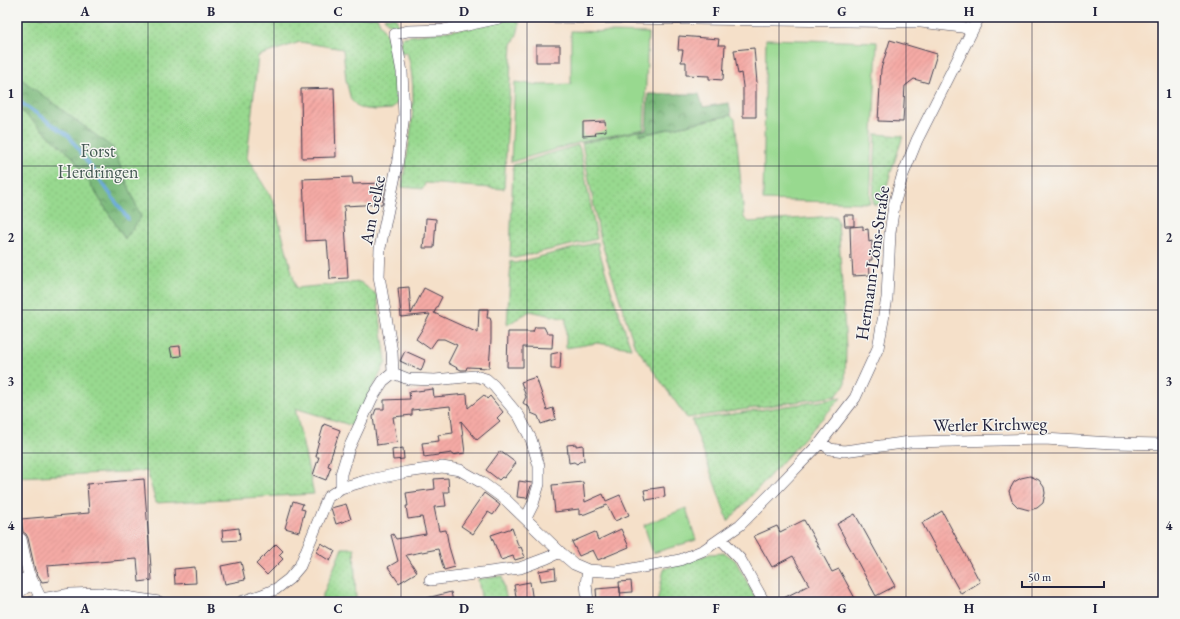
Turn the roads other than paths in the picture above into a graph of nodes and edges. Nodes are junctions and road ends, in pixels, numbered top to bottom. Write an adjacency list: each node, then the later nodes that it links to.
1 (504, 17): 5 (street, Am Gelke)
2 (546, 17): 4 (street)
3 (979, 17): 4 (street, Hermann-Löns-Straße)
4 (972, 30): 6 (street, Hermann-Löns-Straße)
5 (393, 373): 8 (street); 9 (street)
6 (821, 442): 7 (street, Werler Kirchweg); 11 (street, Hermann-Löns-Straße)
7 (1163, 444)
8 (341, 488): 9 (street, Hermann-Löns-Straße); 20 (street, Hermann-Löns-Straße)
9 (526, 518): 12 (street, Hermann-Löns-Straße)
10 (21, 539): 16 (street)
11 (721, 539): 13 (street, Hermann-Löns-Straße); 22 (street)
12 (560, 552): 13 (street, Hermann-Löns-Straße); 15 (street)
13 (588, 570): 21 (street)
14 (17, 580): 16 (street)
15 (430, 580)
16 (35, 584): 17 (street); 18 (street)
17 (17, 594)
18 (36, 600): 19 (street)
19 (159, 602)
20 (241, 602)
21 (588, 602)
22 (764, 602)

